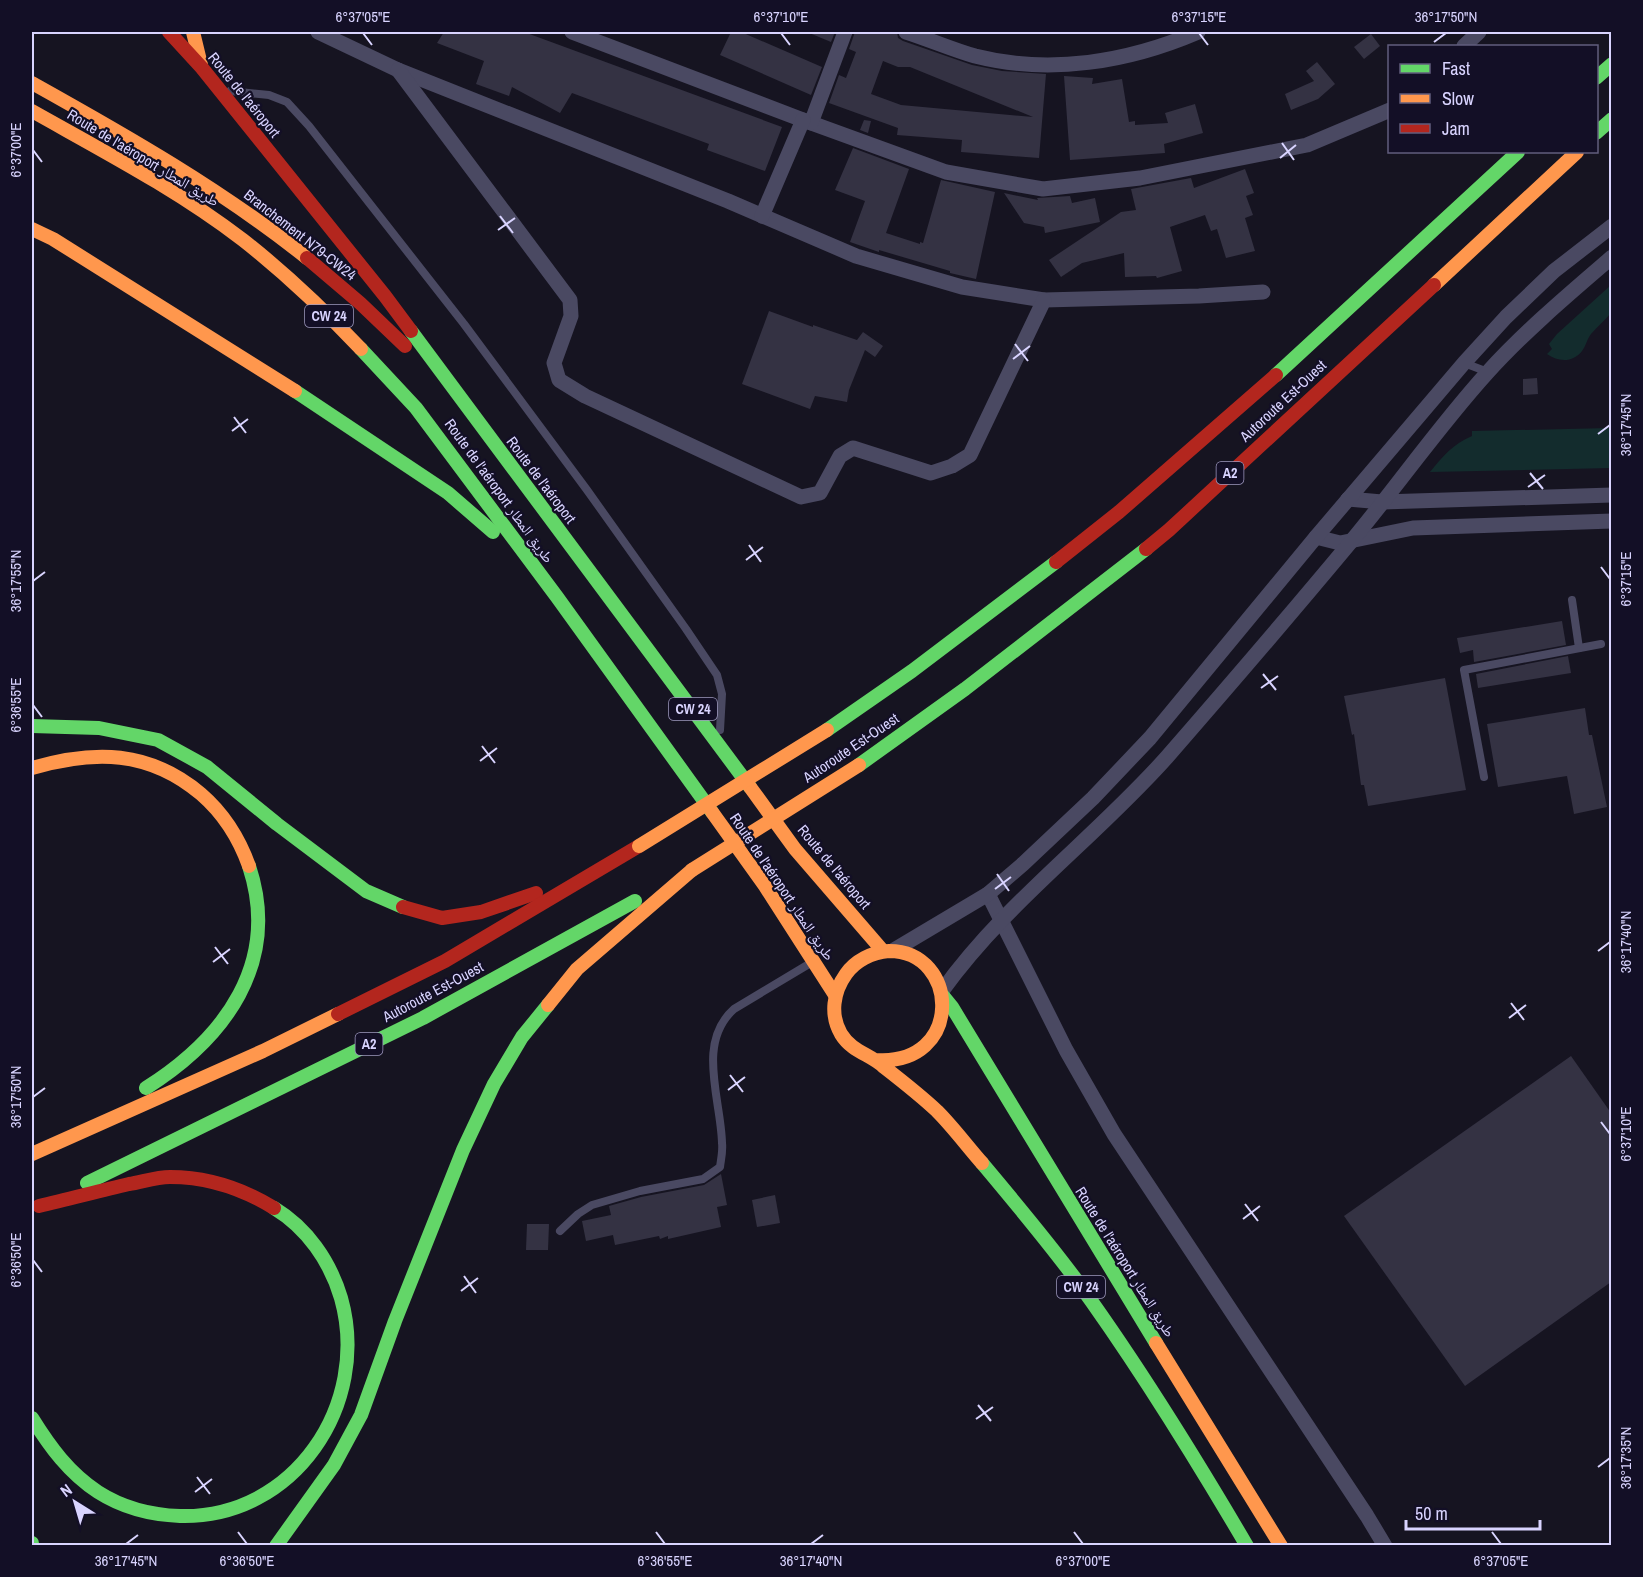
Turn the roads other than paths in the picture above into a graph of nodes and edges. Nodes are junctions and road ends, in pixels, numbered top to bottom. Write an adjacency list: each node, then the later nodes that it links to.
1 (169, 32): 11 (main road, Route de l'aéroport / CW 24)
2 (193, 32): 11 (main road)
3 (318, 32): 12 (street)
4 (572, 32): 19 (street)
5 (845, 32): 19 (street)
6 (906, 32): 7 (street)
7 (1198, 32)
8 (1479, 32): 9 (street)
9 (1465, 45)
10 (1611, 64): 13 (main road)
11 (202, 68): 15 (main road, Route de l'aéroport / CW 24)
12 (399, 70): 23 (street); 28 (street)
13 (1598, 76)
14 (32, 83): 31 (main road, Branchement N79-CW24)
15 (220, 91): 31 (main road, Route de l'aéroport / CW 24); 43 (lane)
16 (1388, 110): 19 (street)
17 (32, 111): 38 (main road, Route de l'aéroport طريق المطار / CW 24)
18 (1611, 119): 20 (main road)
19 (807, 121): 23 (street)
20 (1598, 131)
21 (1517, 153): 46 (main road, Autoroute Est-Ouest, bridge)
22 (1576, 153): 47 (main road, Autoroute Est-Ouest / A2, bridge)
23 (762, 216): 28 (street)
24 (1611, 226): 29 (street)
25 (32, 229): 38 (main road)
26 (1611, 257): 30 (street)
27 (1263, 291): 28 (street)
28 (1044, 300)
29 (1464, 363): 30 (lane); 33 (street)
30 (1488, 372): 34 (street)
31 (507, 463): 43 (main road, Route de l'aéroport / CW 24)
32 (1611, 495): 34 (street)
33 (1348, 499): 34 (street); 36 (street)
34 (1382, 502): 37 (street)
35 (1611, 521): 37 (street)
36 (1316, 537): 37 (street); 48 (street)
37 (1351, 542): 49 (street)
38 (557, 597): 51 (main road, Route de l'aéroport طريق المطار / CW 24)
39 (1572, 600): 41 (lane)
40 (1601, 644): 41 (lane)
41 (1579, 648): 45 (lane)
42 (32, 726): 46 (main road)
43 (719, 744): 50 (main road, Route de l'aéroport / CW 24)
44 (32, 768): 55 (main road)
45 (1484, 777)
46 (639, 846): 55 (main road, Autoroute Est-Ouest)
47 (692, 870): 56 (main road, Autoroute Est-Ouest / A2); 59 (main road)
48 (988, 894): 49 (street); 50 (street)
49 (1001, 919): 52 (street); 62 (street)
50 (887, 951): 52 (main road); 53 (main road)
51 (813, 962): 53 (main road, Route de l'aéroport طريق المطار / CW 24); 57 (lane)
52 (943, 994): 54 (main road); 61 (main road, Route de l'aéroport طريق المطار / CW 24)
53 (835, 995): 54 (main road)
54 (876, 1060): 60 (main road, CW 24)
55 (32, 1153)
56 (35, 1208): 58 (main road)
57 (560, 1231)
58 (32, 1418)
59 (276, 1545)
60 (1247, 1545)
61 (1281, 1545)
62 (1385, 1545)

